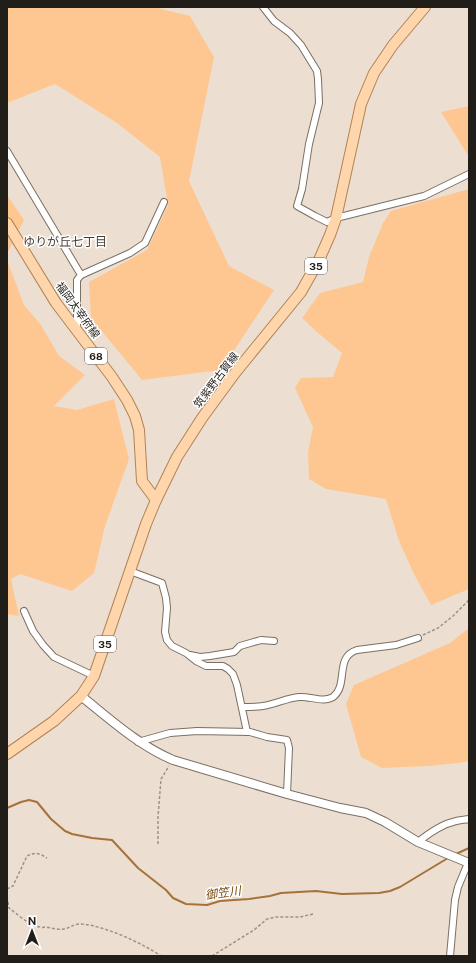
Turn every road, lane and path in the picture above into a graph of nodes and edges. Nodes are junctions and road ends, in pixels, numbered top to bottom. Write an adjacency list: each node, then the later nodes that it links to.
1 (264, 7): 6 (street)
2 (425, 7): 6 (main road, 筑紫野古賀線 / 35)
3 (7, 151): 8 (street)
4 (469, 174): 6 (street)
5 (164, 202): 8 (street)
6 (336, 218): 10 (main road, 筑紫野古賀線 / 35)
7 (7, 223): 9 (main road, 福岡太宰府線 / 68)
8 (81, 275): 9 (street)
9 (75, 329): 10 (main road, 福岡太宰府線 / 68)
10 (156, 500): 11 (main road, 筑紫野古賀線 / 35)
11 (130, 571): 16 (street); 17 (main road, 筑紫野古賀線 / 35)
12 (469, 600): 14 (path)
13 (24, 611): 17 (street)
14 (418, 638): 19 (street)
15 (274, 641): 16 (street)
16 (188, 655): 19 (street)
17 (94, 676): 18 (main road, 筑紫野古賀線 / 35)
18 (81, 696): 21 (street); 22 (main road, 筑紫野古賀線 / 35)
19 (242, 708): 20 (street)
20 (247, 732): 21 (street); 24 (street)
21 (138, 742): 23 (street)
22 (7, 754)
23 (173, 760): 24 (street); 27 (path)
24 (287, 794): 26 (street)
25 (469, 819): 26 (street)
26 (418, 842): 29 (street)
27 (158, 844)
28 (47, 858): 30 (path)
29 (466, 862): 36 (street)
30 (7, 889)
31 (7, 897): 34 (path)
32 (313, 914): 33 (path)
33 (215, 955): 35 (path)
34 (161, 956)
35 (212, 956)
36 (450, 956)

